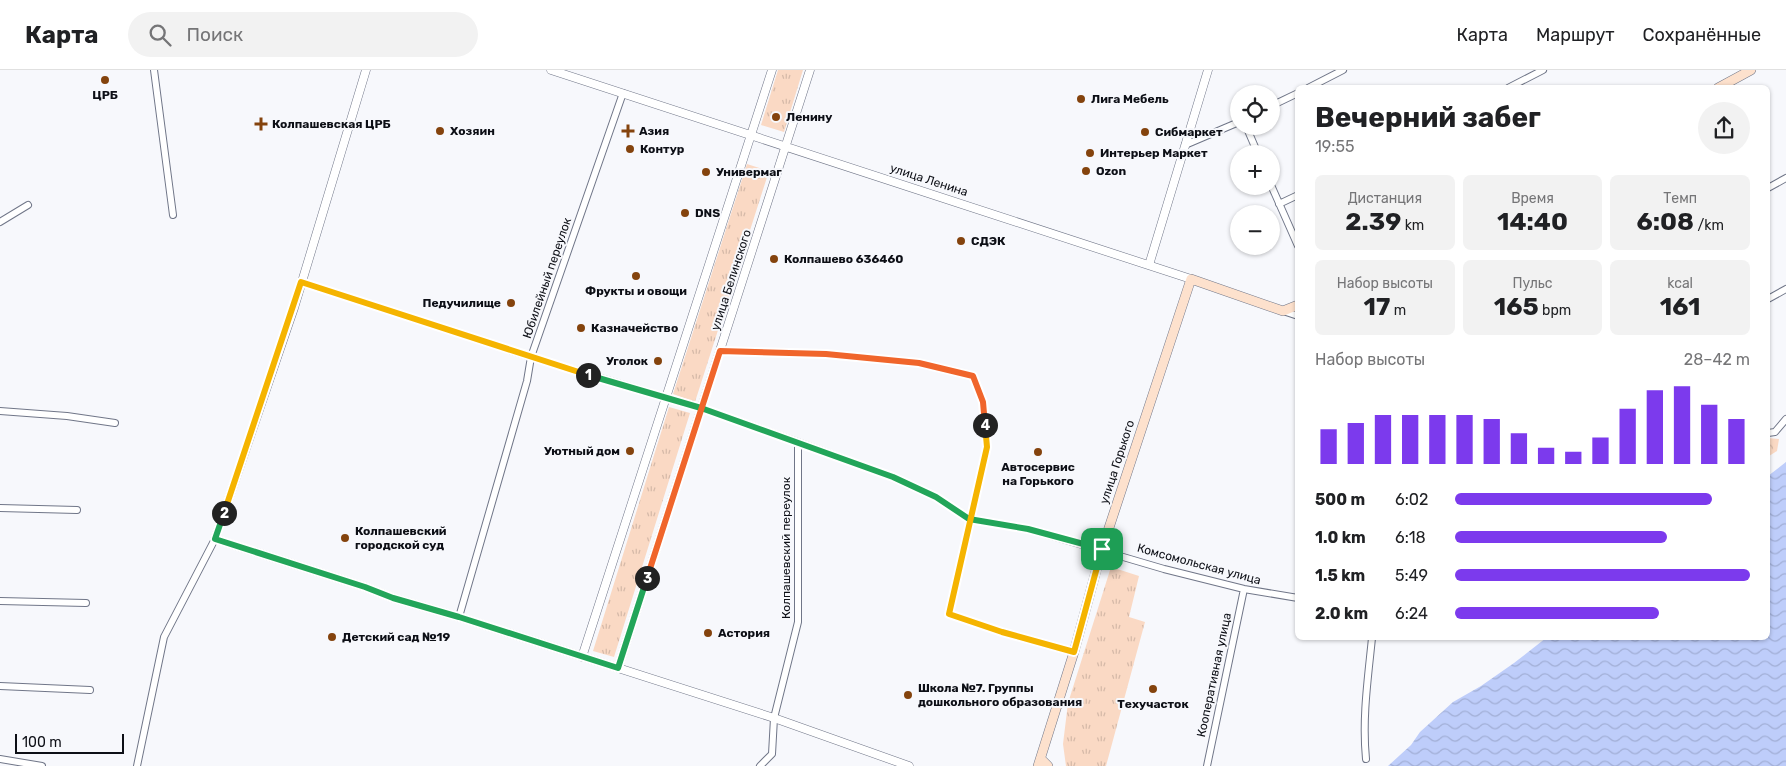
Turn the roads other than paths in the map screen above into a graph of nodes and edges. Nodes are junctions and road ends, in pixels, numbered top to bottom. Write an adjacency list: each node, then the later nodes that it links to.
1 (154, 70): 26 (street)
2 (366, 70): 31 (street)
3 (551, 70): 13 (street, улица Ленина)
4 (772, 70): 17 (street, улица Белинского)
5 (810, 70): 19 (street, улица Белинского)
6 (1208, 70): 18 (street)
7 (1343, 70): 10 (street)
8 (1542, 70): 11 (street)
9 (1751, 70): 12 (main road)
10 (1314, 85)
11 (1514, 85)
12 (1724, 85)
13 (623, 93): 17 (street, улица Ленина); 38 (street, Юбилейный переулок)
14 (1295, 94): 15 (street)
15 (1280, 102)
16 (1230, 126): 18 (street)
17 (752, 136): 19 (street, улица Ленина); 39 (street, улица Белинского)
18 (1185, 145): 29 (street)
19 (786, 147): 29 (street, улица Ленина); 37 (street, улица Белинского)
20 (1786, 178): 21 (street)
21 (1770, 187)
22 (1275, 195): 24 (street)
23 (1295, 196): 24 (street)
24 (1279, 204): 28 (street)
25 (28, 205): 27 (street)
26 (173, 215)
27 (0, 222)
28 (1295, 239)
29 (1148, 265): 30 (street, улица Ленина)
30 (1191, 279): 35 (main road, улица Ленина); 50 (main road, улица Горького)
31 (301, 282): 38 (street, Комсомольская улица); 49 (street)
32 (1786, 290): 33 (street)
33 (1770, 298)
34 (1295, 306): 35 (main road)
35 (1284, 311): 36 (street, улица Ленина)
36 (1295, 315)
37 (720, 351): 40 (street, улица Белинского); 48 (street)
38 (531, 357): 39 (street, Комсомольская улица); 55 (street, Юбилейный переулок)
39 (665, 398): 40 (street, Комсомольская улица); 58 (street, улица Белинского)
40 (701, 408): 45 (street, Комсомольская улица); 59 (street, улица Белинского)
41 (0, 411): 43 (street)
42 (1786, 419): 44 (street)
43 (115, 423)
44 (1770, 433)
45 (798, 442): 48 (street, Комсомольская улица); 62 (street, Колпашевский переулок)
46 (0, 508): 47 (street)
47 (77, 510)
48 (969, 519): 50 (street, Комсомольская улица); 57 (street)
49 (215, 539): 55 (street); 67 (street)
50 (1102, 549): 51 (street, Комсомольская улица); 57 (main road, улица Горького)
51 (1244, 589): 52 (street, Комсомольская улица); 71 (street, Кооперативная улица)
52 (1295, 598)
53 (0, 600): 54 (street)
54 (86, 603)
55 (459, 617): 58 (street)
56 (1372, 640): 64 (street)
57 (1074, 652): 65 (main road, улица Горького)
58 (582, 657): 59 (street)
59 (618, 668): 62 (street)
60 (0, 686): 61 (street)
61 (90, 690)
62 (774, 718): 68 (street, Колпашевский переулок); 69 (street)
63 (0, 758): 66 (street)
64 (1366, 759)
65 (1040, 763): 70 (main road, улица Горького)
66 (42, 766)
67 (137, 766)
68 (760, 766)
69 (909, 766)
70 (1048, 766)
71 (1206, 766)

